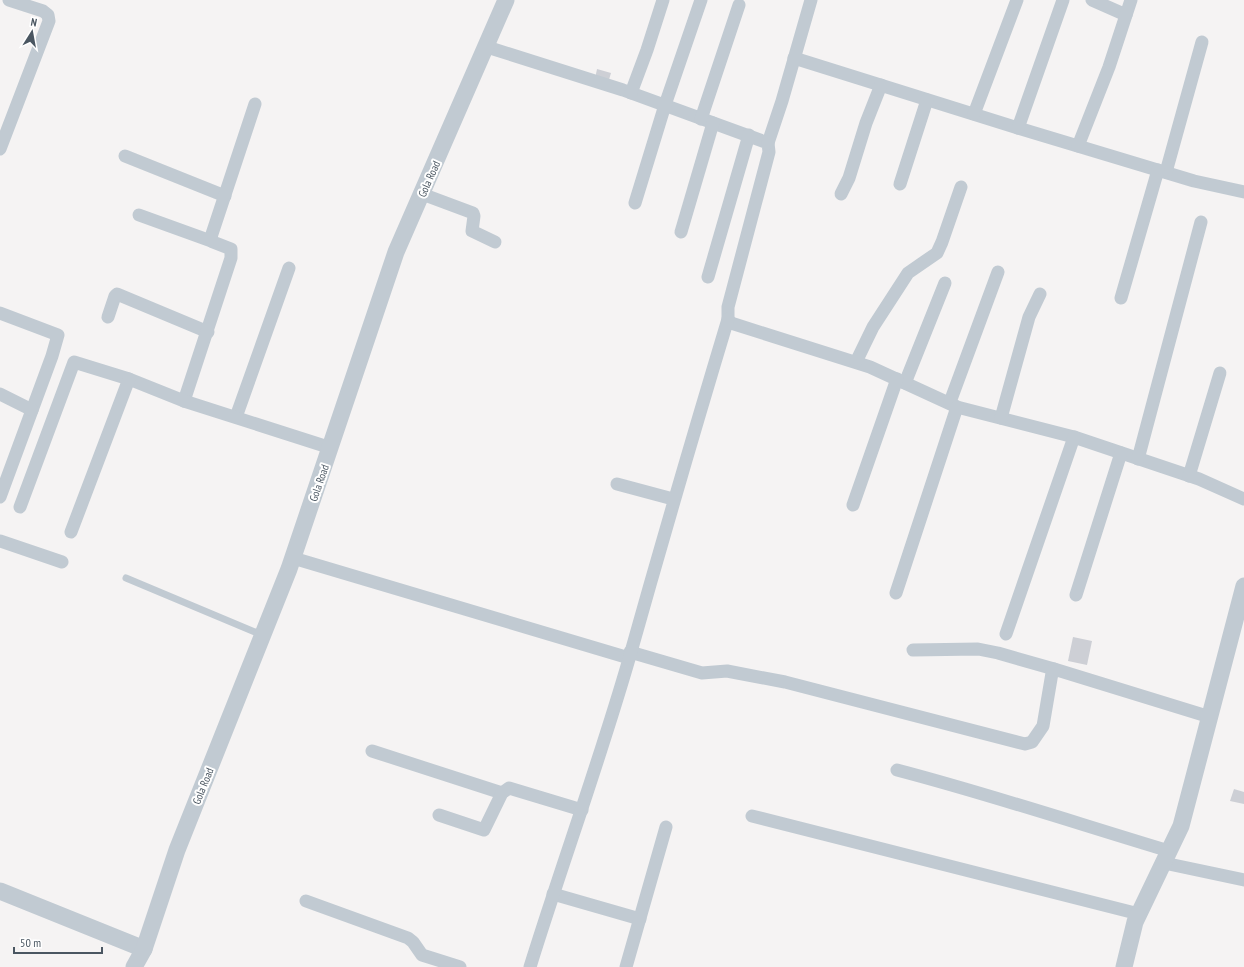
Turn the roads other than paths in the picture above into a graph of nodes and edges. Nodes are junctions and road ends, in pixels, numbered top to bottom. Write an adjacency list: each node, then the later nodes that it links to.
1 (9, 0): 10 (street)
2 (506, 0): 14 (street, Gola Road)
3 (662, 0): 17 (street)
4 (701, 0): 20 (street)
5 (810, 0): 15 (street)
6 (1017, 0): 21 (street)
7 (1063, 0): 23 (street)
8 (1092, 0): 12 (street)
9 (1131, 0): 12 (street)
10 (45, 5): 27 (street)
11 (739, 5): 22 (street)
12 (1126, 15): 26 (street)
13 (1202, 42): 29 (street)
14 (487, 46): 17 (street); 33 (street, Gola Road)
15 (794, 58): 16 (street); 25 (street)
16 (881, 85): 18 (street); 34 (street)
17 (631, 93): 20 (street)
18 (927, 100): 21 (street); 30 (street)
19 (255, 104): 35 (street)
20 (665, 105): 22 (street); 36 (street)
21 (974, 114): 23 (street)
22 (707, 121): 24 (street); 39 (street)
23 (1018, 128): 26 (street)
24 (749, 135): 25 (street); 44 (street)
25 (768, 143): 50 (street)
26 (1078, 146): 29 (street)
27 (0, 149)
28 (125, 156): 35 (street)
29 (1162, 171): 32 (street); 47 (street)
30 (900, 184)
31 (961, 187): 52 (street)
32 (1244, 192)
33 (422, 194): 41 (street); 63 (street, Gola Road)
34 (841, 194)
35 (225, 196): 40 (street)
36 (635, 203)
37 (140, 215): 40 (street)
38 (1201, 222): 65 (street)
39 (681, 232)
40 (211, 241): 51 (street)
41 (495, 242)
42 (289, 268): 60 (street)
43 (998, 272): 58 (street)
44 (708, 277)
45 (945, 283): 55 (street)
46 (1040, 294): 61 (street)
47 (1121, 298)
48 (0, 313): 59 (street)
49 (108, 317): 51 (street)
50 (728, 319): 52 (street); 69 (street)
51 (208, 332): 57 (street)
52 (856, 362): 55 (street)
53 (1220, 373): 66 (street)
54 (130, 379): 57 (street); 72 (street); 73 (street)
55 (901, 381): 58 (street); 71 (street)
56 (0, 394): 59 (street)
57 (184, 401): 60 (street)
58 (954, 405): 61 (street); 79 (street)
59 (32, 410): 68 (street)
60 (236, 417): 63 (street)
61 (1001, 418): 62 (street)
62 (1074, 437): 64 (street); 81 (street)
63 (331, 448): 75 (street, Gola Road)
64 (1121, 453): 65 (street); 80 (street)
65 (1138, 459): 66 (street)
66 (1189, 476): 70 (street)
67 (617, 484): 69 (street)
68 (0, 497)
69 (673, 499): 84 (street)
70 (1244, 499)
71 (853, 505)
72 (20, 507)
73 (71, 532)
74 (0, 541): 76 (street)
75 (293, 558): 82 (street, Gola Road); 84 (street)
76 (62, 562)
77 (126, 578): 82 (lane)
78 (1244, 586): 86 (street)
79 (896, 592)
80 (1076, 595)
81 (1006, 634)
82 (263, 636): 101 (street, Gola Road)
83 (913, 650): 85 (street)
84 (629, 655): 85 (street); 90 (street)
85 (1054, 669): 86 (street)
86 (1210, 717): 94 (street)
87 (372, 750): 89 (street)
88 (897, 770): 94 (street)
89 (502, 793): 90 (street); 91 (street)
90 (582, 810): 97 (street)
91 (439, 815)
92 (752, 816): 99 (street)
93 (666, 827): 100 (street)
94 (1167, 857): 95 (street); 99 (street)
95 (1244, 880)
96 (0, 891): 101 (street)
97 (553, 894): 100 (street); 104 (street)
98 (306, 901): 103 (street)
99 (1139, 914): 106 (street)
100 (640, 919): 105 (street)
101 (144, 949): 102 (street, Gola Road)
102 (134, 967)
103 (460, 967)
104 (530, 967)
105 (626, 967)
106 (1124, 967)

